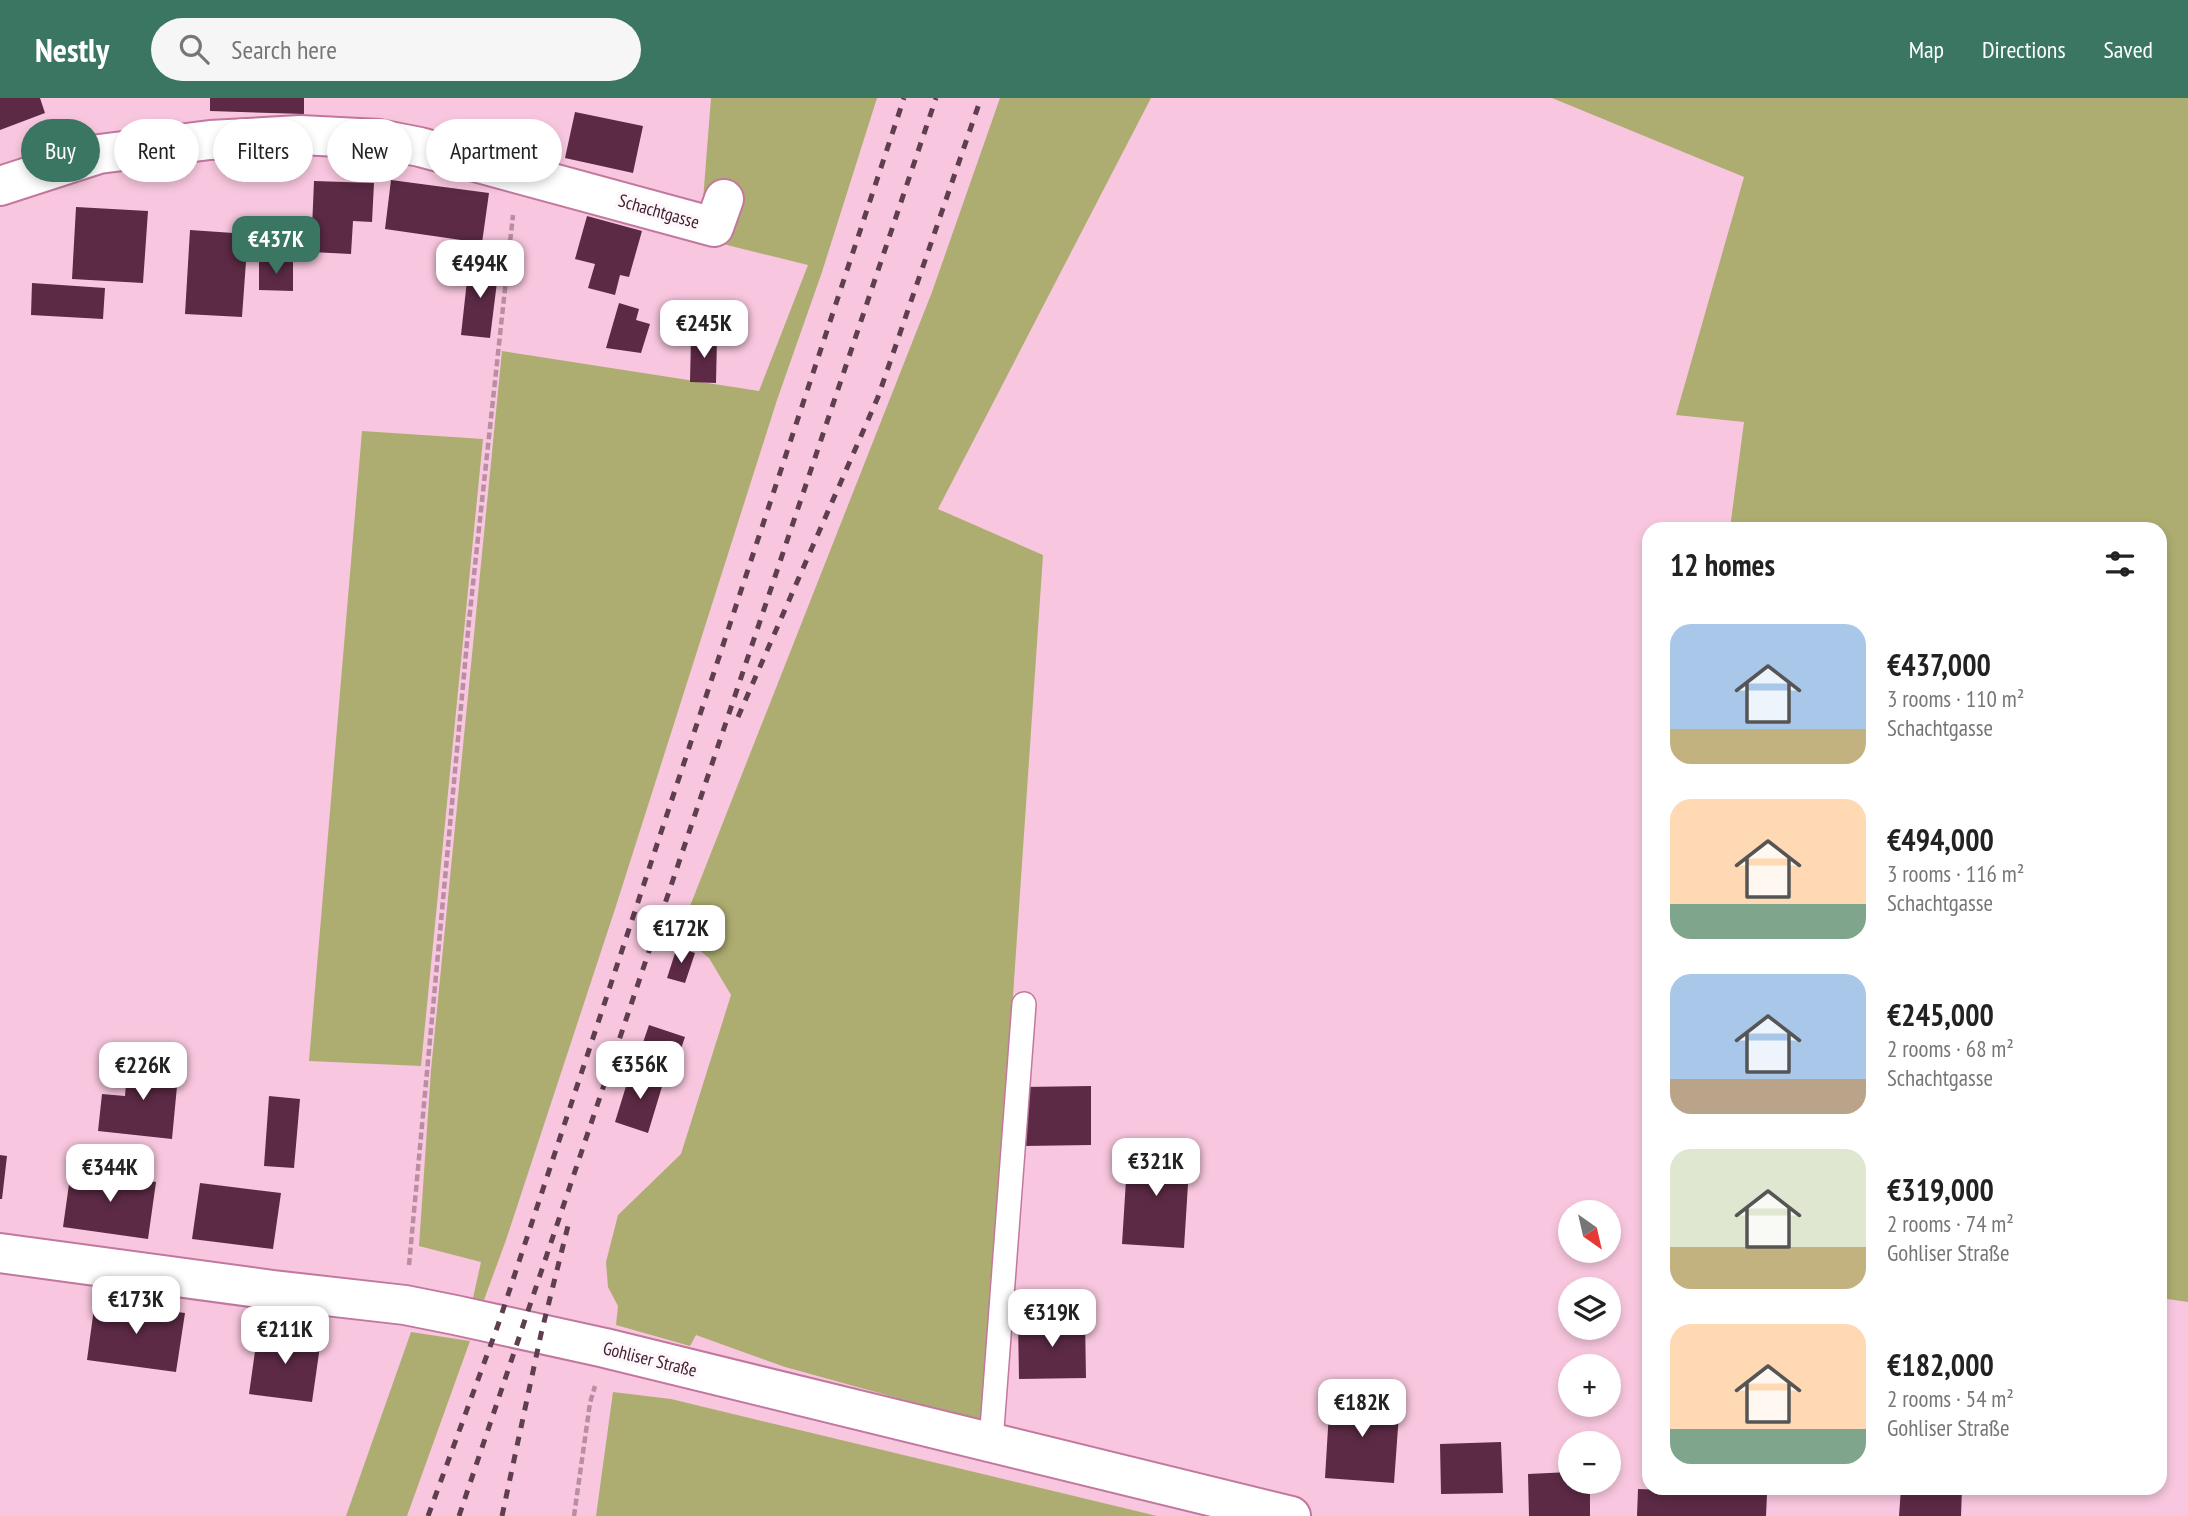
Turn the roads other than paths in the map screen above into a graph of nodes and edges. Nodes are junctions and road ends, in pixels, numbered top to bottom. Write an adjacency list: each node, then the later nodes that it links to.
1 (0, 186): 2 (street, Schachtgasse)
2 (724, 199)
3 (1024, 1004): 5 (lane)
4 (0, 1253): 5 (street, Gohliser Straße)
5 (991, 1442): 6 (street, Gohliser Straße)
6 (1291, 1516)

